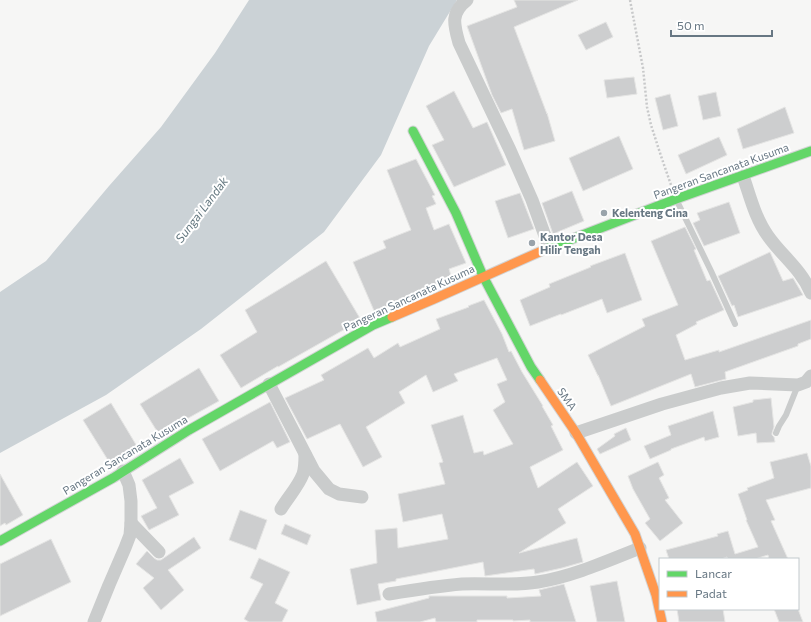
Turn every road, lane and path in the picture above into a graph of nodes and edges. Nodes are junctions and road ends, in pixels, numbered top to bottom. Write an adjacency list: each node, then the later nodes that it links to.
1 (467, 0): 7 (street)
2 (630, 0): 6 (path)
3 (413, 132): 8 (street, SMA)
4 (811, 151): 5 (street, Pangeran Sancanata Kusuma)
5 (743, 176): 6 (street, Pangeran Sancanata Kusuma); 9 (street)
6 (676, 199): 7 (street, Pangeran Sancanata Kusuma); 10 (lane)
7 (550, 247): 8 (street, Pangeran Sancanata Kusuma)
8 (483, 276): 12 (street, Pangeran Sancanata Kusuma); 14 (street, SMA)
9 (811, 293)
10 (735, 324)
11 (811, 376): 13 (street)
12 (269, 384): 16 (street); 17 (street, Pangeran Sancanata Kusuma)
13 (798, 385): 14 (street); 15 (lane)
14 (576, 433): 22 (street, SMA)
15 (776, 433)
16 (305, 454): 18 (street); 19 (street)
17 (118, 475): 20 (street); 21 (street, Pangeran Sancanata Kusuma)
18 (362, 497)
19 (281, 509)
20 (131, 523): 23 (street); 27 (street)
21 (0, 541)
22 (640, 548): 24 (street); 25 (street, SMA)
23 (159, 552)
24 (389, 594)
25 (659, 608)
26 (659, 610): 28 (street, SMA)
27 (94, 622)
28 (662, 622)

